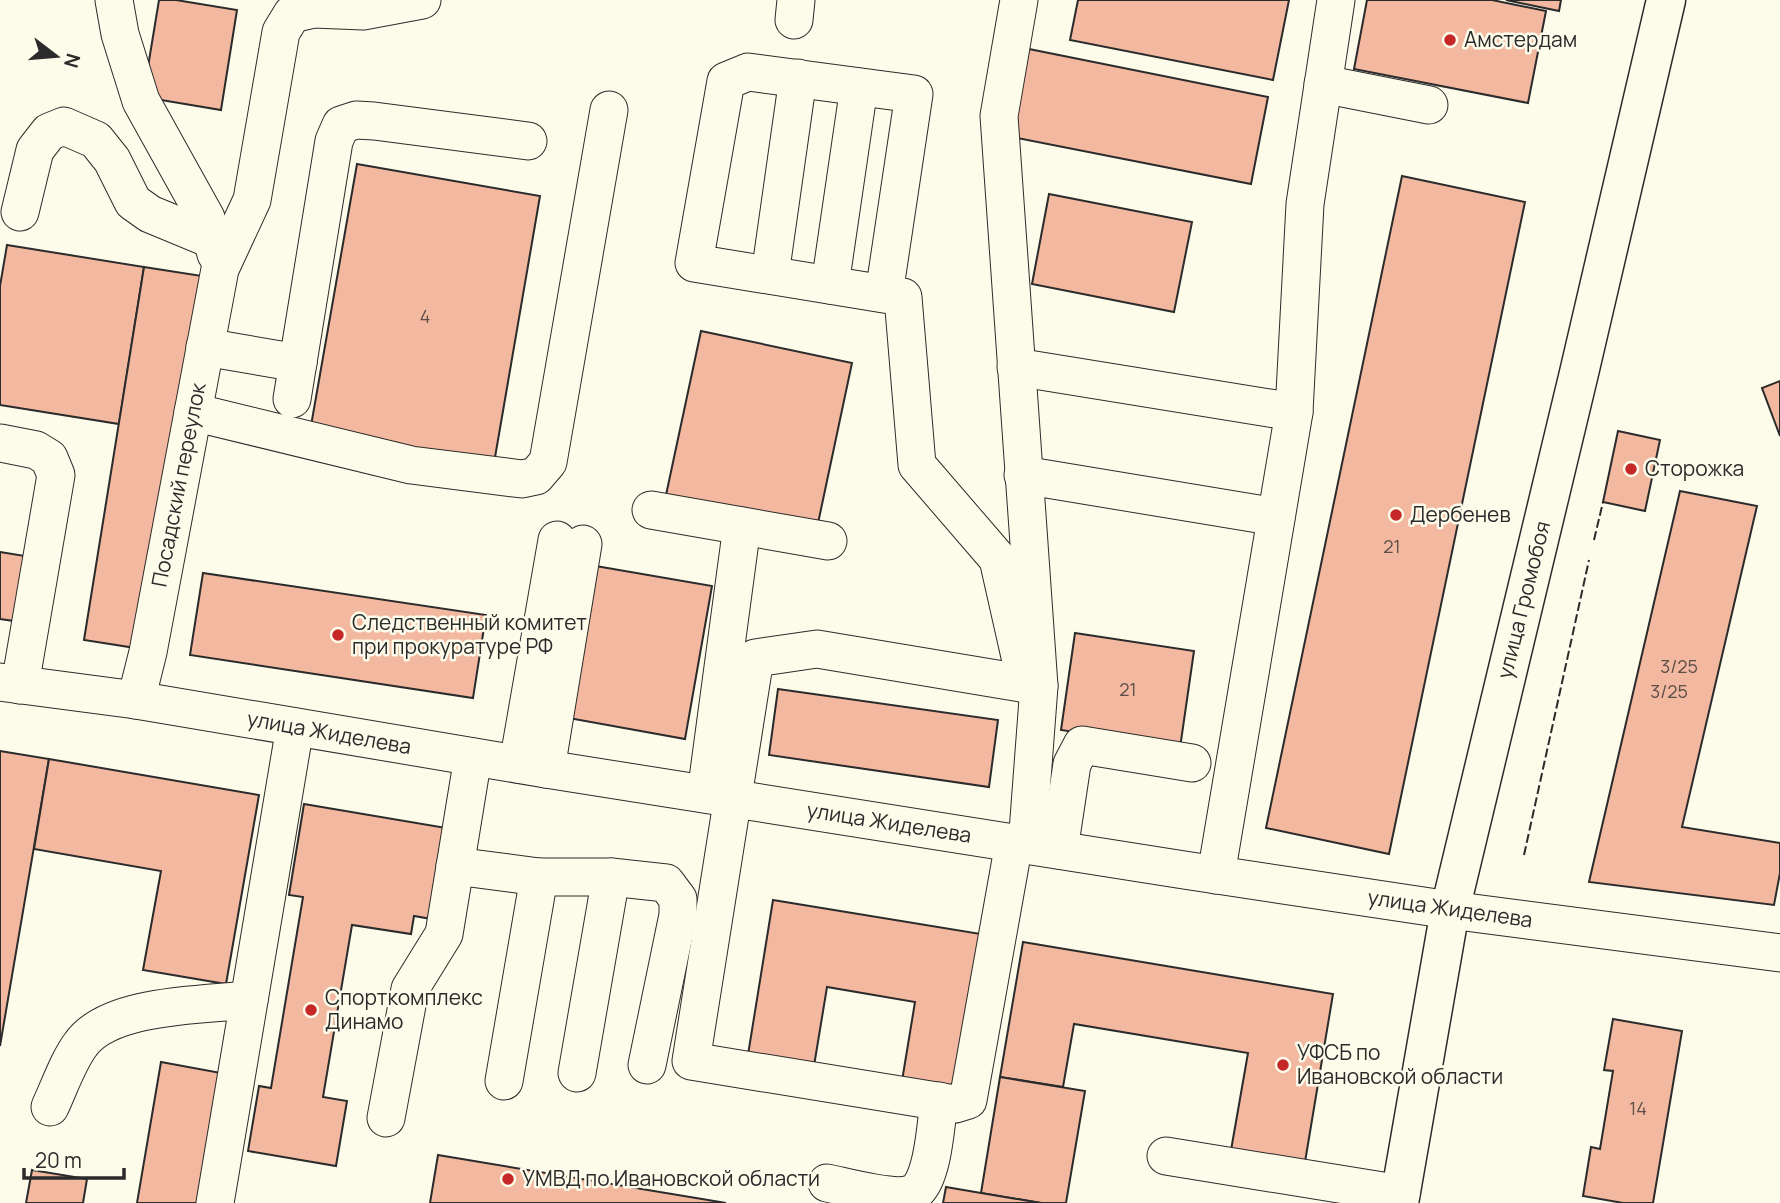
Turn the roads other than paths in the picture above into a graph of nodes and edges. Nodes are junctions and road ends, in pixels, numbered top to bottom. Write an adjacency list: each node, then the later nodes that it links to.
1 (114, 0): 13 (street)
2 (422, 0): 13 (street, Посадский переулок)
3 (1019, 0): 19 (street)
4 (1336, 0): 7 (street)
5 (1666, 0): 43 (main road, улица Громобоя)
6 (798, 78): 8 (street); 14 (street); 14 (street)
7 (1324, 85): 9 (street); 22 (street)
8 (859, 87): 15 (street); 16 (street)
9 (1429, 105)
10 (609, 110): 21 (street)
11 (528, 141): 18 (street)
12 (20, 212): 13 (street)
13 (216, 254): 17 (street, Посадский переулок)
14 (770, 275): 15 (street)
15 (830, 285): 16 (street)
16 (884, 294): 31 (street)
17 (205, 347): 18 (street); 21 (street, Посадский переулок)
18 (298, 363): 20 (street)
19 (1016, 367): 22 (street); 24 (street)
20 (292, 399)
21 (193, 412): 32 (street, Посадский переулок)
22 (1294, 412): 26 (street)
23 (0, 443): 30 (street)
24 (1023, 475): 26 (street); 31 (street)
25 (651, 510): 27 (street)
26 (1276, 517): 40 (street)
27 (742, 526): 28 (street); 37 (street)
28 (828, 541)
29 (570, 542): 36 (street)
30 (10, 683): 32 (street, улица Жиделева)
31 (1039, 686): 37 (street); 38 (street)
32 (136, 700): 33 (street, улица Жиделева)
33 (295, 727): 34 (street, улица Жиделева); 45 (street)
34 (472, 757): 36 (street, улица Жиделева); 39 (street)
35 (1192, 762): 38 (street)
36 (532, 767): 37 (street, улица Жиделева)
37 (719, 796): 38 (street, улица Жиделева); 49 (street)
38 (1033, 846): 40 (street, улица Жиделева); 49 (street)
39 (455, 866): 41 (street); 51 (street)
40 (1216, 875): 43 (street, улица Жиделева)
41 (539, 877): 42 (street); 48 (street)
42 (611, 877): 46 (street); 47 (street)
43 (1450, 910): 44 (street, улица Жиделева); 54 (main road, улица Громобоя)
44 (1780, 953)
45 (249, 1000): 50 (street); 55 (street)
46 (647, 1065)
47 (578, 1073)
48 (504, 1081)
49 (939, 1101): 53 (street)
50 (50, 1107)
51 (386, 1118)
52 (1166, 1156): 54 (street)
53 (827, 1183)
54 (1400, 1199)
55 (215, 1203)

